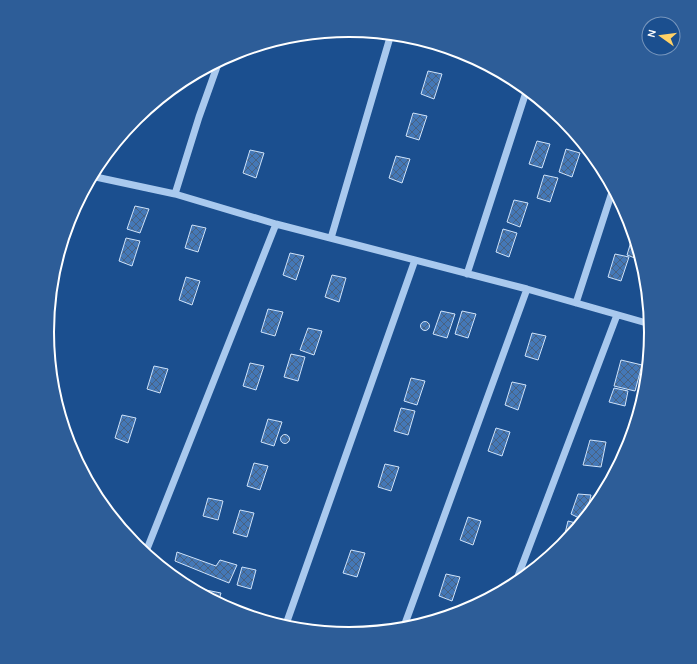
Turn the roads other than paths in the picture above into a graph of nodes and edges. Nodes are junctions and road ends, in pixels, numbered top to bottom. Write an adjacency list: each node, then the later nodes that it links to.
1 (389, 40): 8 (street)
2 (216, 68): 5 (street)
3 (525, 96): 10 (street)
4 (97, 177): 5 (street)
5 (175, 194): 7 (street)
6 (610, 197): 12 (street)
7 (276, 224): 8 (street); 15 (street)
8 (331, 238): 9 (street)
9 (415, 260): 10 (street); 17 (street)
10 (467, 274): 11 (street)
11 (527, 289): 12 (street); 18 (street)
12 (576, 303): 13 (street)
13 (617, 315): 14 (street); 16 (street)
14 (643, 322)
15 (147, 548)
16 (520, 572)
17 (287, 620)
18 (406, 621)

